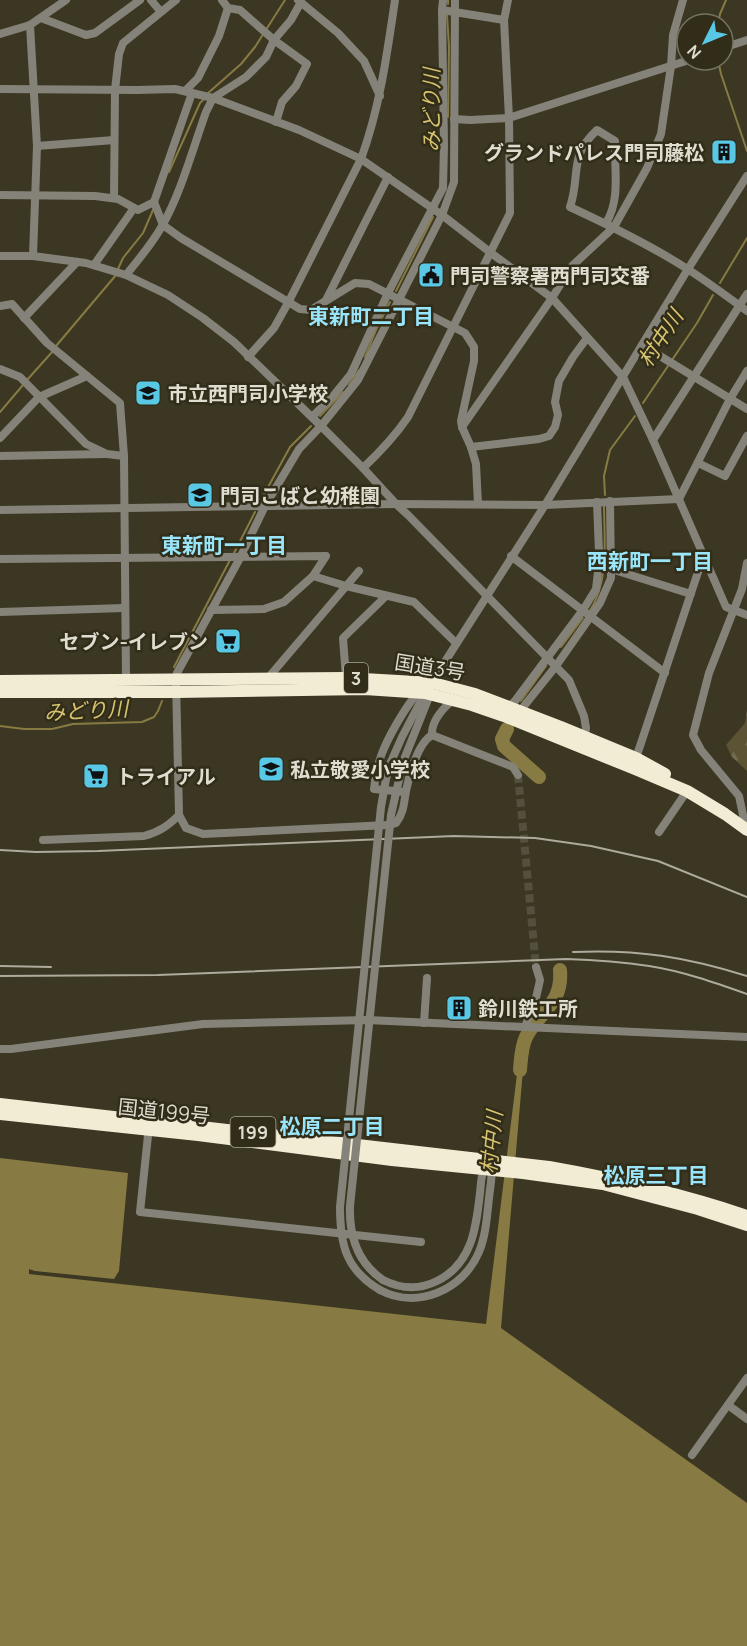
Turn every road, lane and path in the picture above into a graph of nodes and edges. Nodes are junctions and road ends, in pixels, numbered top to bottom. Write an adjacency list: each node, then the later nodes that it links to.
1 (66, 0): 16 (street)
2 (140, 0): 16 (street)
3 (151, 0): 14 (street)
4 (176, 0): 14 (street)
5 (222, 0): 12 (street)
6 (395, 0): 27 (street)
7 (443, 0): 13 (street)
8 (455, 0): 15 (street)
9 (508, 0): 17 (street)
10 (683, 0): 22 (street)
11 (300, 1): 20 (street); 27 (street)
12 (228, 8): 20 (street); 26 (street)
13 (442, 10): 15 (street); 42 (street)
14 (161, 12): 25 (street)
15 (454, 12): 17 (street); 30 (street)
16 (41, 18): 18 (street)
17 (504, 20): 29 (street)
18 (30, 25): 19 (street); 24 (street)
19 (0, 34)
20 (274, 40): 28 (street); 31 (street)
21 (675, 65): 22 (street)
22 (671, 66): 29 (street); 45 (street)
23 (0, 88): 24 (street)
24 (34, 88): 25 (street); 33 (street)
25 (115, 90): 26 (street); 32 (street)
26 (188, 92): 28 (street); 40 (street)
27 (380, 96): 34 (street)
28 (213, 98): 31 (street); 44 (street)
29 (508, 118): 30 (street); 46 (street)
30 (454, 119): 43 (street)
31 (276, 122): 34 (street)
32 (114, 140): 33 (street); 39 (street)
33 (37, 146): 37 (street)
34 (361, 159): 36 (street); 57 (street)
35 (747, 176): 51 (street)
36 (388, 177): 42 (street); 58 (street)
37 (36, 194): 38 (street); 39 (street); 48 (street)
38 (0, 195)
39 (114, 198): 41 (street)
40 (154, 202): 41 (street); 44 (street)
41 (134, 208): 50 (street)
42 (433, 209): 43 (street); 53 (street)
43 (442, 215): 46 (street); 56 (street)
44 (163, 225): 52 (street); 57 (street)
45 (610, 225): 45 (street); 51 (street); 55 (street)
46 (490, 253): 55 (street); 62 (street)
47 (0, 256): 48 (street)
48 (33, 256): 49 (street)
49 (77, 262): 50 (street); 61 (street)
50 (94, 265): 52 (street)
51 (688, 269): 60 (street); 64 (street)
52 (124, 274): 65 (street)
53 (388, 293): 56 (street); 58 (street); 74 (street)
54 (747, 294): 60 (street)
55 (552, 298): 63 (street); 76 (street)
56 (399, 300): 62 (street); 75 (street)
57 (288, 303): 58 (street); 65 (street)
58 (325, 303)
59 (0, 306): 61 (street)
60 (743, 308): 69 (street)
61 (24, 318): 68 (street)
62 (452, 327): 76 (street); 85 (street)
63 (587, 338): 70 (street); 80 (street)
64 (642, 345): 69 (street); 70 (street)
65 (248, 357): 74 (street)
66 (0, 369): 71 (street)
67 (747, 371): 72 (street)
68 (87, 376): 71 (street); 83 (street)
69 (694, 376): 72 (street); 79 (street)
70 (623, 377): 79 (street); 91 (street)
71 (39, 397): 78 (street); 81 (street)
72 (730, 399): 73 (street); 84 (street)
73 (747, 409)
74 (312, 417): 75 (street)
75 (321, 426): 85 (street); 92 (street)
76 (462, 427): 80 (street)
77 (747, 436): 84 (street)
78 (0, 438)
79 (653, 440): 86 (street)
80 (471, 447): 90 (street)
81 (107, 454): 82 (street); 83 (street)
82 (0, 456)
83 (124, 456): 93 (street)
84 (698, 463): 86 (street)
85 (363, 468): 89 (street)
86 (679, 499): 87 (street); 95 (street)
87 (610, 501): 88 (street); 101 (street)
88 (597, 502): 91 (street); 111 (street)
89 (396, 504): 90 (street); 92 (street); 105 (street)
90 (478, 504): 91 (street)
91 (545, 505): 96 (street)
92 (266, 506): 93 (street); 98 (street)
93 (124, 508): 94 (street); 97 (street)
94 (0, 510)
95 (704, 554): 106 (street); 109 (street)
96 (511, 556): 105 (street); 111 (street)
97 (125, 557): 98 (street); 99 (street); 108 (street)
98 (238, 558): 103 (street); 110 (street)
99 (0, 559)
100 (747, 563): 109 (street)
101 (611, 568): 106 (street); 114 (street)
102 (359, 571): 104 (street)
103 (313, 576): 104 (street); 110 (street)
104 (346, 586): 107 (street); 119 (street)
105 (487, 594): 115 (street); 116 (street)
106 (691, 594): 118 (street)
107 (386, 596): 115 (street); 120 (street)
108 (124, 608): 112 (street); 121 (street)
109 (735, 609): 113 (street); 134 (street)
110 (211, 610): 123 (street)
111 (583, 610): 114 (street); 116 (street)
112 (0, 612)
113 (747, 615)
114 (591, 616): 117 (street); 118 (street)
115 (456, 643): 124 (street)
116 (547, 657): 117 (street); 127 (street)
117 (556, 666): 127 (street); 129 (street)
118 (665, 673): 130 (street)
119 (268, 678): 120 (highway, 国道3号 / 3); 123 (highway, 国道3号 / 3)
120 (345, 678): 124 (highway, 国道3号 / 3)
121 (126, 680): 122 (highway, 国道3号 / 3); 123 (highway, 国道3号 / 3)
122 (0, 681)
123 (176, 686): 124 (highway, 国道3号 / 3); 125 (highway, 国道3号 / 3); 135 (street)
124 (427, 691): 126 (highway, 国道3号 / 3); 127 (highway, 国道3号 / 3); 133 (street); 147 (street, bridge); 147 (street, bridge)
125 (0, 692)
126 (454, 700): 128 (street); 129 (highway, 国道3号 / 3)
127 (514, 709): 129 (highway, 国道3号 / 3)
128 (432, 735): 131 (street); 133 (street)
129 (584, 742): 130 (highway, 国道3号 / 3); 132 (highway, 国道3号 / 3)
130 (636, 758): 132 (highway, 国道3号 / 3)
131 (518, 775)
132 (687, 791): 136 (highway, 国道3号 / 3); 137 (street)
133 (406, 792): 135 (street)
134 (743, 798): 136 (street)
135 (178, 815): 138 (street)
136 (746, 829)
137 (659, 832)
138 (43, 840)
139 (536, 967): 142 (street)
140 (427, 978): 141 (street)
141 (423, 1023): 142 (street); 144 (street)
142 (525, 1027): 143 (street)
143 (747, 1037)
144 (0, 1049)
145 (1, 1109): 146 (highway, 国道199号 / 199)
146 (150, 1125): 147 (highway, 国道199号 / 199); 151 (street)
147 (494, 1166): 148 (highway, 国道199号 / 199)
148 (523, 1169): 149 (highway, 国道199号 / 199); 150 (highway, 国道199号 / 199)
149 (747, 1216)
150 (747, 1226)
151 (421, 1242)
152 (747, 1378): 153 (street)
153 (728, 1405): 154 (street); 155 (street)
154 (747, 1419)
155 (692, 1455)

